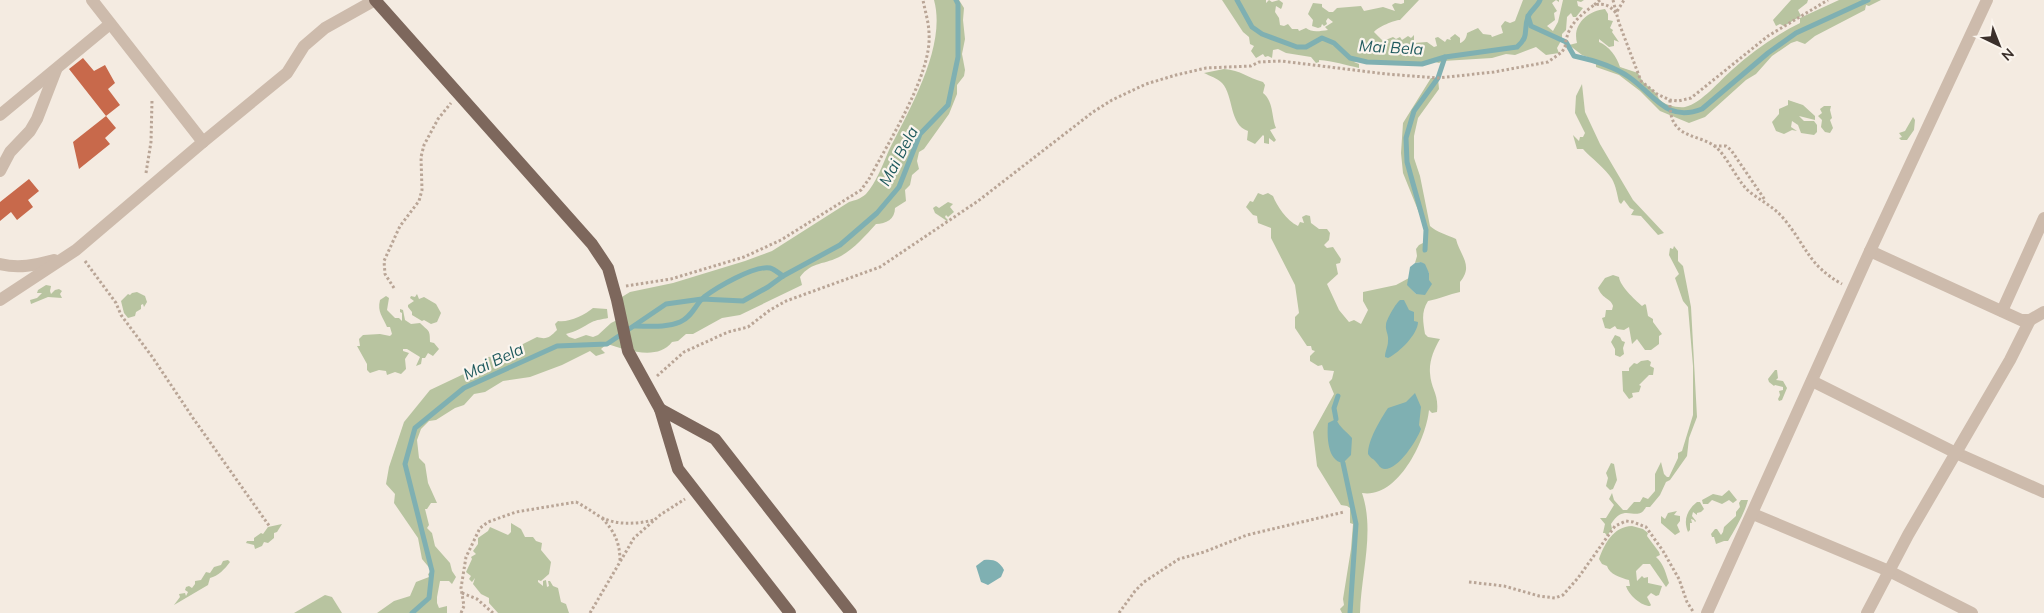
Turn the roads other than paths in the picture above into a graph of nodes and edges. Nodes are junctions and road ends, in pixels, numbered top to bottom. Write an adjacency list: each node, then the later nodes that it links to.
1 (92, 0): 4 (street)
2 (375, 0): 7 (street); 18 (main road)
3 (1987, 0): 10 (street)
4 (110, 24): 5 (street); 7 (street)
5 (57, 68): 6 (street); 8 (street)
6 (0, 115)
7 (203, 142): 11 (street)
8 (0, 171)
9 (2044, 218): 14 (street)
10 (1870, 251): 14 (street); 17 (street)
11 (71, 253): 12 (street); 13 (street)
12 (0, 264)
13 (0, 300)
14 (2002, 311): 16 (street)
15 (2044, 312): 16 (street)
16 (2030, 320): 19 (street)
17 (1812, 381): 19 (street); 21 (street)
18 (660, 409): 23 (main road); 24 (main road)
19 (1956, 453): 20 (street); 22 (street)
20 (2044, 492)
21 (1753, 514): 22 (street); 25 (street)
22 (1889, 571): 26 (street); 27 (street)
23 (790, 613)
24 (851, 613)
25 (1707, 613)
26 (1867, 613)
27 (1972, 613)

